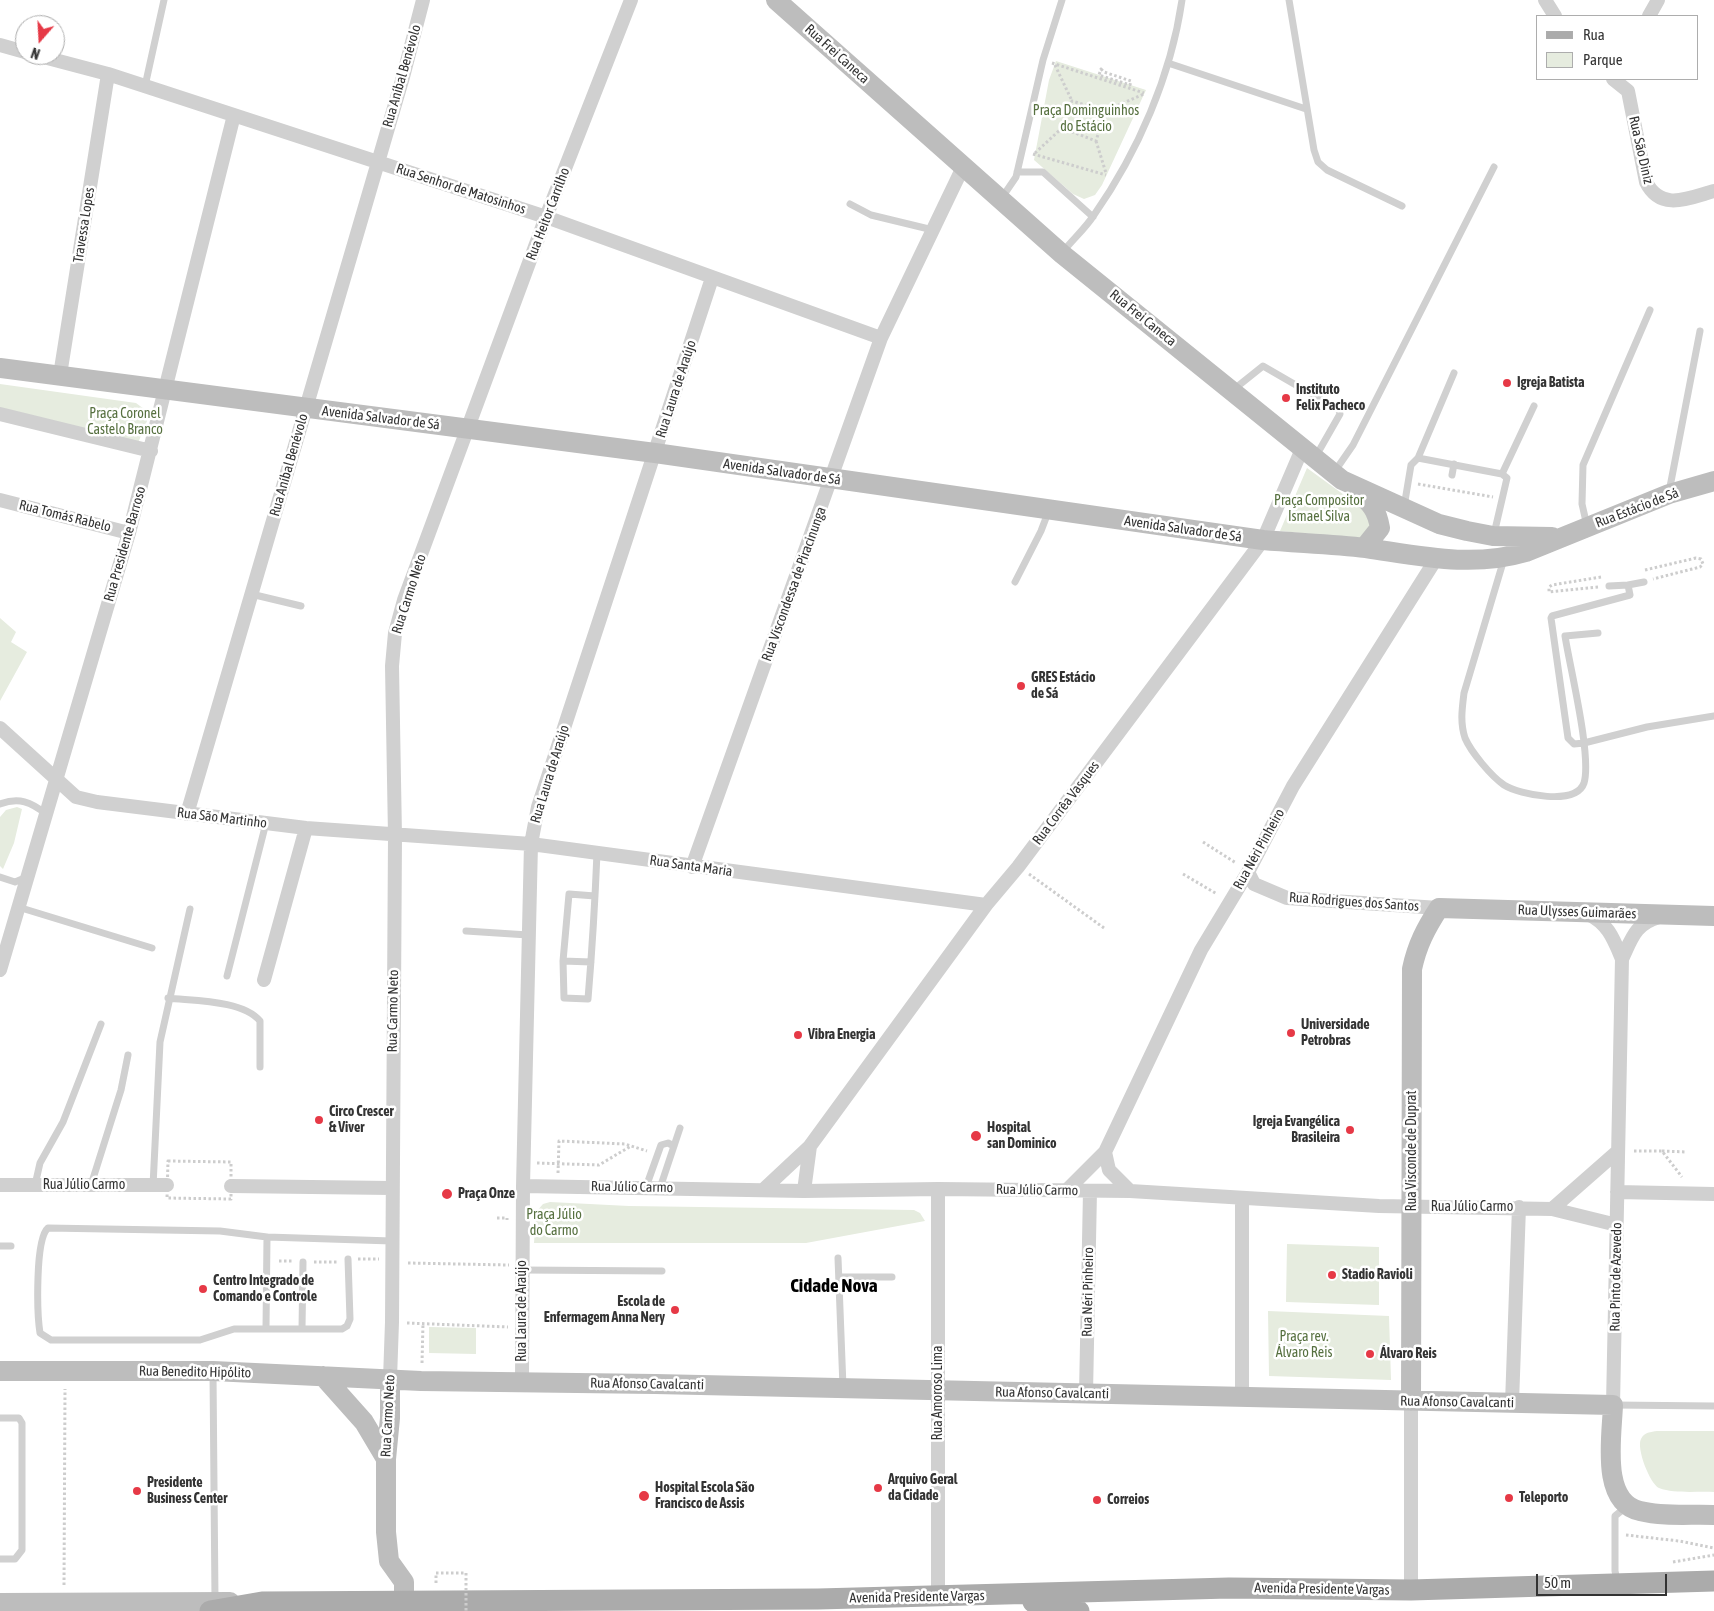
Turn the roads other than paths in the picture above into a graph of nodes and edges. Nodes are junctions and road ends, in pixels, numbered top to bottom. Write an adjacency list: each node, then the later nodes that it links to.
1 (164, 0): 19 (lane)
2 (423, 0): 22 (street, Rua Aníbal Benévolo)
3 (631, 0): 30 (street, Rua Heitor Carrilho)
4 (776, 0): 23 (main road, Rua Frei Caneca)
5 (1062, 0): 25 (lane)
6 (1182, 0): 15 (lane)
7 (1289, 0): 20 (lane)
8 (1545, 0): 10 (street)
9 (1658, 0): 11 (street)
10 (1554, 15)
11 (1650, 15)
12 (0, 45): 13 (street)
13 (15, 49)
14 (65, 63): 16 (street, Rua Senhor de Matosinhos)
15 (1168, 63): 20 (lane); 31 (lane)
16 (108, 74): 19 (street, Rua Senhor de Matosinhos); 40 (street, Travessa Lopes)
17 (1616, 80): 18 (street, Rua São Diniz)
18 (1628, 85): 26 (street, Rua São Diniz)
19 (145, 86): 21 (street, Rua Senhor de Matosinhos)
20 (1306, 109): 29 (lane)
21 (234, 115): 22 (street, Rua Senhor de Matosinhos); 41 (street, Rua Presidente Barroso)
22 (377, 161): 30 (street, Rua Senhor de Matosinhos); 44 (street, Rua Aníbal Benévolo)
23 (963, 167): 27 (main road, Rua Frei Caneca); 32 (street, Rua Viscondessa de Piracinunga)
24 (1494, 167): 54 (lane)
25 (1017, 172): 27 (lane); 31 (lane)
26 (1714, 191)
27 (1001, 200): 33 (main road, Rua Frei Caneca)
28 (850, 204): 32 (lane)
29 (1402, 206)
30 (546, 217): 34 (street, Rua Senhor de Matosinhos); 46 (street, Rua Heitor Carrilho)
31 (1093, 217): 33 (lane)
32 (933, 230): 37 (street, Rua Viscondessa de Piracinunga)
33 (1062, 254): 42 (main road, Rua Frei Caneca)
34 (712, 278): 37 (street, Rua Senhor de Matosinhos); 48 (street, Rua Laura de Araújo)
35 (1650, 310): 61 (lane)
36 (1700, 331): 57 (lane)
37 (882, 338): 55 (street, Rua Viscondessa de Piracinunga)
38 (0, 368): 40 (main road, Avenida Salvador de Sá)
39 (1454, 373): 50 (lane)
40 (60, 375): 41 (main road, Avenida Salvador de Sá)
41 (164, 389): 44 (main road, Avenida Salvador de Sá); 47 (street, Rua Presidente Barroso)
42 (1232, 391): 49 (main road, Rua Frei Caneca); 49 (lane)
43 (1534, 406): 52 (lane)
44 (305, 409): 46 (main road, Avenida Salvador de Sá); 73 (street, Rua Aníbal Benévolo)
45 (0, 414): 47 (street)
46 (468, 429): 48 (main road, Avenida Salvador de Sá); 85 (street, Rua Carmo Neto)
47 (151, 451): 62 (street, Rua Presidente Barroso)
48 (654, 454): 55 (main road, Avenida Salvador de Sá); 86 (street, Rua Laura de Araújo)
49 (1308, 454): 54 (main road, Rua Frei Caneca); 65 (street, Rua Corrêa Vasques)
50 (1418, 458): 51 (lane); 59 (lane)
51 (1454, 464): 52 (lane); 53 (lane)
52 (1502, 474): 63 (lane)
53 (1452, 475)
54 (1338, 477): 59 (main road, Rua Frei Caneca); 66 (main road)
55 (831, 479): 60 (main road, Avenida Salvador de Sá); 88 (street, Rua Viscondessa de Piracinunga)
56 (1714, 481): 57 (main road, Rua Estácio de Sá)
57 (1669, 494): 61 (main road, Rua Estácio de Sá)
58 (0, 500): 62 (street, Rua Tomás Rabelo)
59 (1404, 509): 63 (main road, Rua Frei Caneca)
60 (1049, 510): 65 (main road, Avenida Salvador de Sá); 69 (lane)
61 (1587, 526): 64 (main road, Rua Estácio de Sá)
62 (129, 532): 79 (street, Rua Presidente Barroso)
63 (1493, 536): 64 (main road, Rua Frei Caneca)
64 (1561, 537): 68 (main road, Avenida Salvador de Sá)
65 (1263, 540): 66 (main road, Avenida Salvador de Sá); 93 (street, Rua Corrêa Vasques)
66 (1364, 548): 67 (main road, Avenida Salvador de Sá)
67 (1436, 559): 68 (main road, Avenida Salvador de Sá); 89 (street, Rua Néri Pinheiro)
68 (1504, 559): 78 (lane)
69 (1015, 582)
70 (1644, 582): 71 (lane)
71 (1628, 585): 72 (lane); 78 (lane)
72 (1609, 586)
73 (251, 594): 74 (lane); 82 (street, Rua Aníbal Benévolo)
74 (301, 606)
75 (1598, 633): 78 (lane)
76 (1714, 716): 78 (lane)
77 (0, 728): 79 (street, Rua São Martinho)
78 (1584, 743)
79 (57, 778): 81 (street, Rua Presidente Barroso); 82 (street, Rua São Martinho)
80 (0, 804): 81 (lane)
81 (46, 814): 90 (street, Rua Presidente Barroso)
82 (187, 814): 83 (street, Rua São Martinho)
83 (266, 823): 84 (street, Rua São Martinho); 107 (lane)
84 (306, 828): 85 (street, Rua São Martinho); 108 (street)
85 (395, 836): 86 (street, Rua Santa Maria); 125 (street, Rua Carmo Neto)
86 (531, 844): 87 (street, Rua Santa Maria); 101 (street, Rua Laura de Araújo)
87 (597, 854): 88 (street, Rua Santa Maria); 92 (lane)
88 (692, 866): 93 (street, Rua Santa Maria)
89 (1248, 872): 96 (street, Rua Rodrigues dos Santos); 117 (street, Rua Néri Pinheiro)
90 (28, 877): 91 (lane); 94 (street, Rua Presidente Barroso)
91 (1, 880)
92 (595, 896): 104 (lane); 105 (lane)
93 (986, 905): 115 (street, Rua Corrêa Vasques)
94 (18, 907): 102 (lane); 106 (street, Rua Presidente Barroso)
95 (190, 908): 109 (lane)
96 (1439, 908): 97 (main road, Rua Ulysses Guimarães); 136 (main road, Rua Visconde de Duprat)
97 (1585, 912): 98 (main road, Rua Ulysses Guimarães); 103 (street, Rua Pinto de Azevedo)
98 (1666, 915): 99 (main road, Rua Ulysses Guimarães); 103 (street, Rua Pinto de Azevedo)
99 (1714, 916)
100 (466, 931): 101 (lane)
101 (528, 935): 124 (street, Rua Laura de Araújo)
102 (152, 948)
103 (1622, 959): 116 (street, Rua Pinto de Azevedo)
104 (563, 961): 105 (lane); 105 (lane)
105 (591, 962)
106 (0, 970)
107 (227, 976)
108 (264, 980)
109 (168, 998): 112 (lane); 121 (lane)
110 (100, 1024): 119 (lane)
111 (128, 1055): 120 (lane)
112 (260, 1067)
113 (680, 1128): 114 (lane)
114 (674, 1146): 126 (lane); 126 (lane)
115 (810, 1146): 127 (street, Rua Corrêa Vasques); 132 (street, Rua Corrêa Vasques)
116 (1618, 1151): 133 (street, Rua Pinto de Azevedo); 138 (street)
117 (1106, 1152): 129 (street, Rua Néri Pinheiro); 131 (street)
118 (0, 1185): 119 (street, Rua Júlio Carmo)
119 (35, 1185): 120 (street, Rua Júlio Carmo)
120 (91, 1185): 121 (street, Rua Júlio Carmo)
121 (152, 1186): 122 (street, Rua Júlio Carmo)
122 (167, 1186)
123 (231, 1186): 125 (street)
124 (522, 1186): 126 (street, Rua Júlio Carmo); 147 (street, Rua Laura de Araújo)
125 (391, 1188): 141 (street, Rua Carmo Neto)
126 (653, 1188): 127 (street, Rua Júlio Carmo)
127 (764, 1189): 132 (street, Rua Júlio Carmo)
128 (938, 1189): 129 (street, Rua Júlio Carmo); 132 (street, Rua Júlio Carmo); 159 (street, Rua Amoroso Lima)
129 (1066, 1191): 130 (street, Rua Júlio Carmo)
130 (1090, 1191): 131 (street, Rua Júlio Carmo); 160 (street, Rua Néri Pinheiro)
131 (1130, 1191): 135 (street, Rua Júlio Carmo)
132 (804, 1192)
133 (1617, 1192): 134 (street); 139 (street, Rua Pinto de Azevedo)
134 (1714, 1194)
135 (1242, 1198): 136 (street, Rua Júlio Carmo); 161 (street)
136 (1412, 1207): 137 (street, Rua Júlio Carmo); 162 (main road, Rua Visconde de Duprat)
137 (1519, 1207): 138 (street, Rua Júlio Carmo); 163 (street)
138 (1552, 1209): 139 (street, Rua Júlio Carmo)
139 (1617, 1225): 164 (street, Rua Pinto de Azevedo)
140 (267, 1237): 141 (lane); 151 (lane); 151 (lane)
141 (392, 1241): 156 (street, Rua Carmo Neto)
142 (0, 1246): 143 (lane)
143 (11, 1246)
144 (838, 1258): 150 (lane)
145 (350, 1259): 152 (lane)
146 (303, 1262): 152 (lane)
147 (522, 1268): 148 (lane); 157 (street, Rua Laura de Araújo)
148 (662, 1271)
149 (892, 1277): 150 (lane)
150 (839, 1278): 158 (lane)
151 (266, 1328): 152 (lane)
152 (302, 1329)
153 (0, 1371): 154 (main road, Rua Benedito Hipólito)
154 (213, 1371): 155 (main road, Rua Benedito Hipólito); 179 (lane)
155 (323, 1376): 156 (main road, Rua Benedito Hipólito); 167 (main road)
156 (390, 1379): 157 (main road, Rua Afonso Cavalcanti); 167 (main road, Rua Carmo Neto)
157 (522, 1382): 158 (main road, Rua Afonso Cavalcanti)
158 (843, 1388): 159 (main road, Rua Afonso Cavalcanti)
159 (939, 1390): 160 (main road, Rua Afonso Cavalcanti); 175 (street, Rua Amoroso Lima)
160 (1086, 1394): 161 (main road, Rua Afonso Cavalcanti)
161 (1242, 1396): 162 (main road, Rua Afonso Cavalcanti)
162 (1411, 1401): 163 (main road, Rua Afonso Cavalcanti); 173 (street)
163 (1512, 1403): 164 (main road, Rua Afonso Cavalcanti)
164 (1614, 1405): 165 (lane, Rua Afonso Cavalcanti); 168 (main road, Rua Pinto de Azevedo)
165 (1714, 1406)
166 (0, 1418): 170 (lane)
167 (386, 1459): 178 (main road, Rua Carmo Neto)
168 (1627, 1506): 169 (main road); 172 (lane)
169 (1714, 1515)
170 (0, 1559)
171 (1714, 1581): 172 (main road, Avenida Presidente Vargas)
172 (1618, 1586): 173 (main road, Avenida Presidente Vargas)
173 (1411, 1590): 174 (main road, Avenida Presidente Vargas)
174 (996, 1594): 175 (main road, Avenida Presidente Vargas); 181 (main road)
175 (938, 1597): 176 (main road, Avenida Presidente Vargas)
176 (818, 1599): 178 (main road, Avenida Presidente Vargas); 180 (main road)
177 (0, 1603): 179 (main road)
178 (402, 1606): 179 (main road, Avenida Presidente Vargas)
179 (212, 1607)
180 (799, 1611)
181 (1079, 1611)

